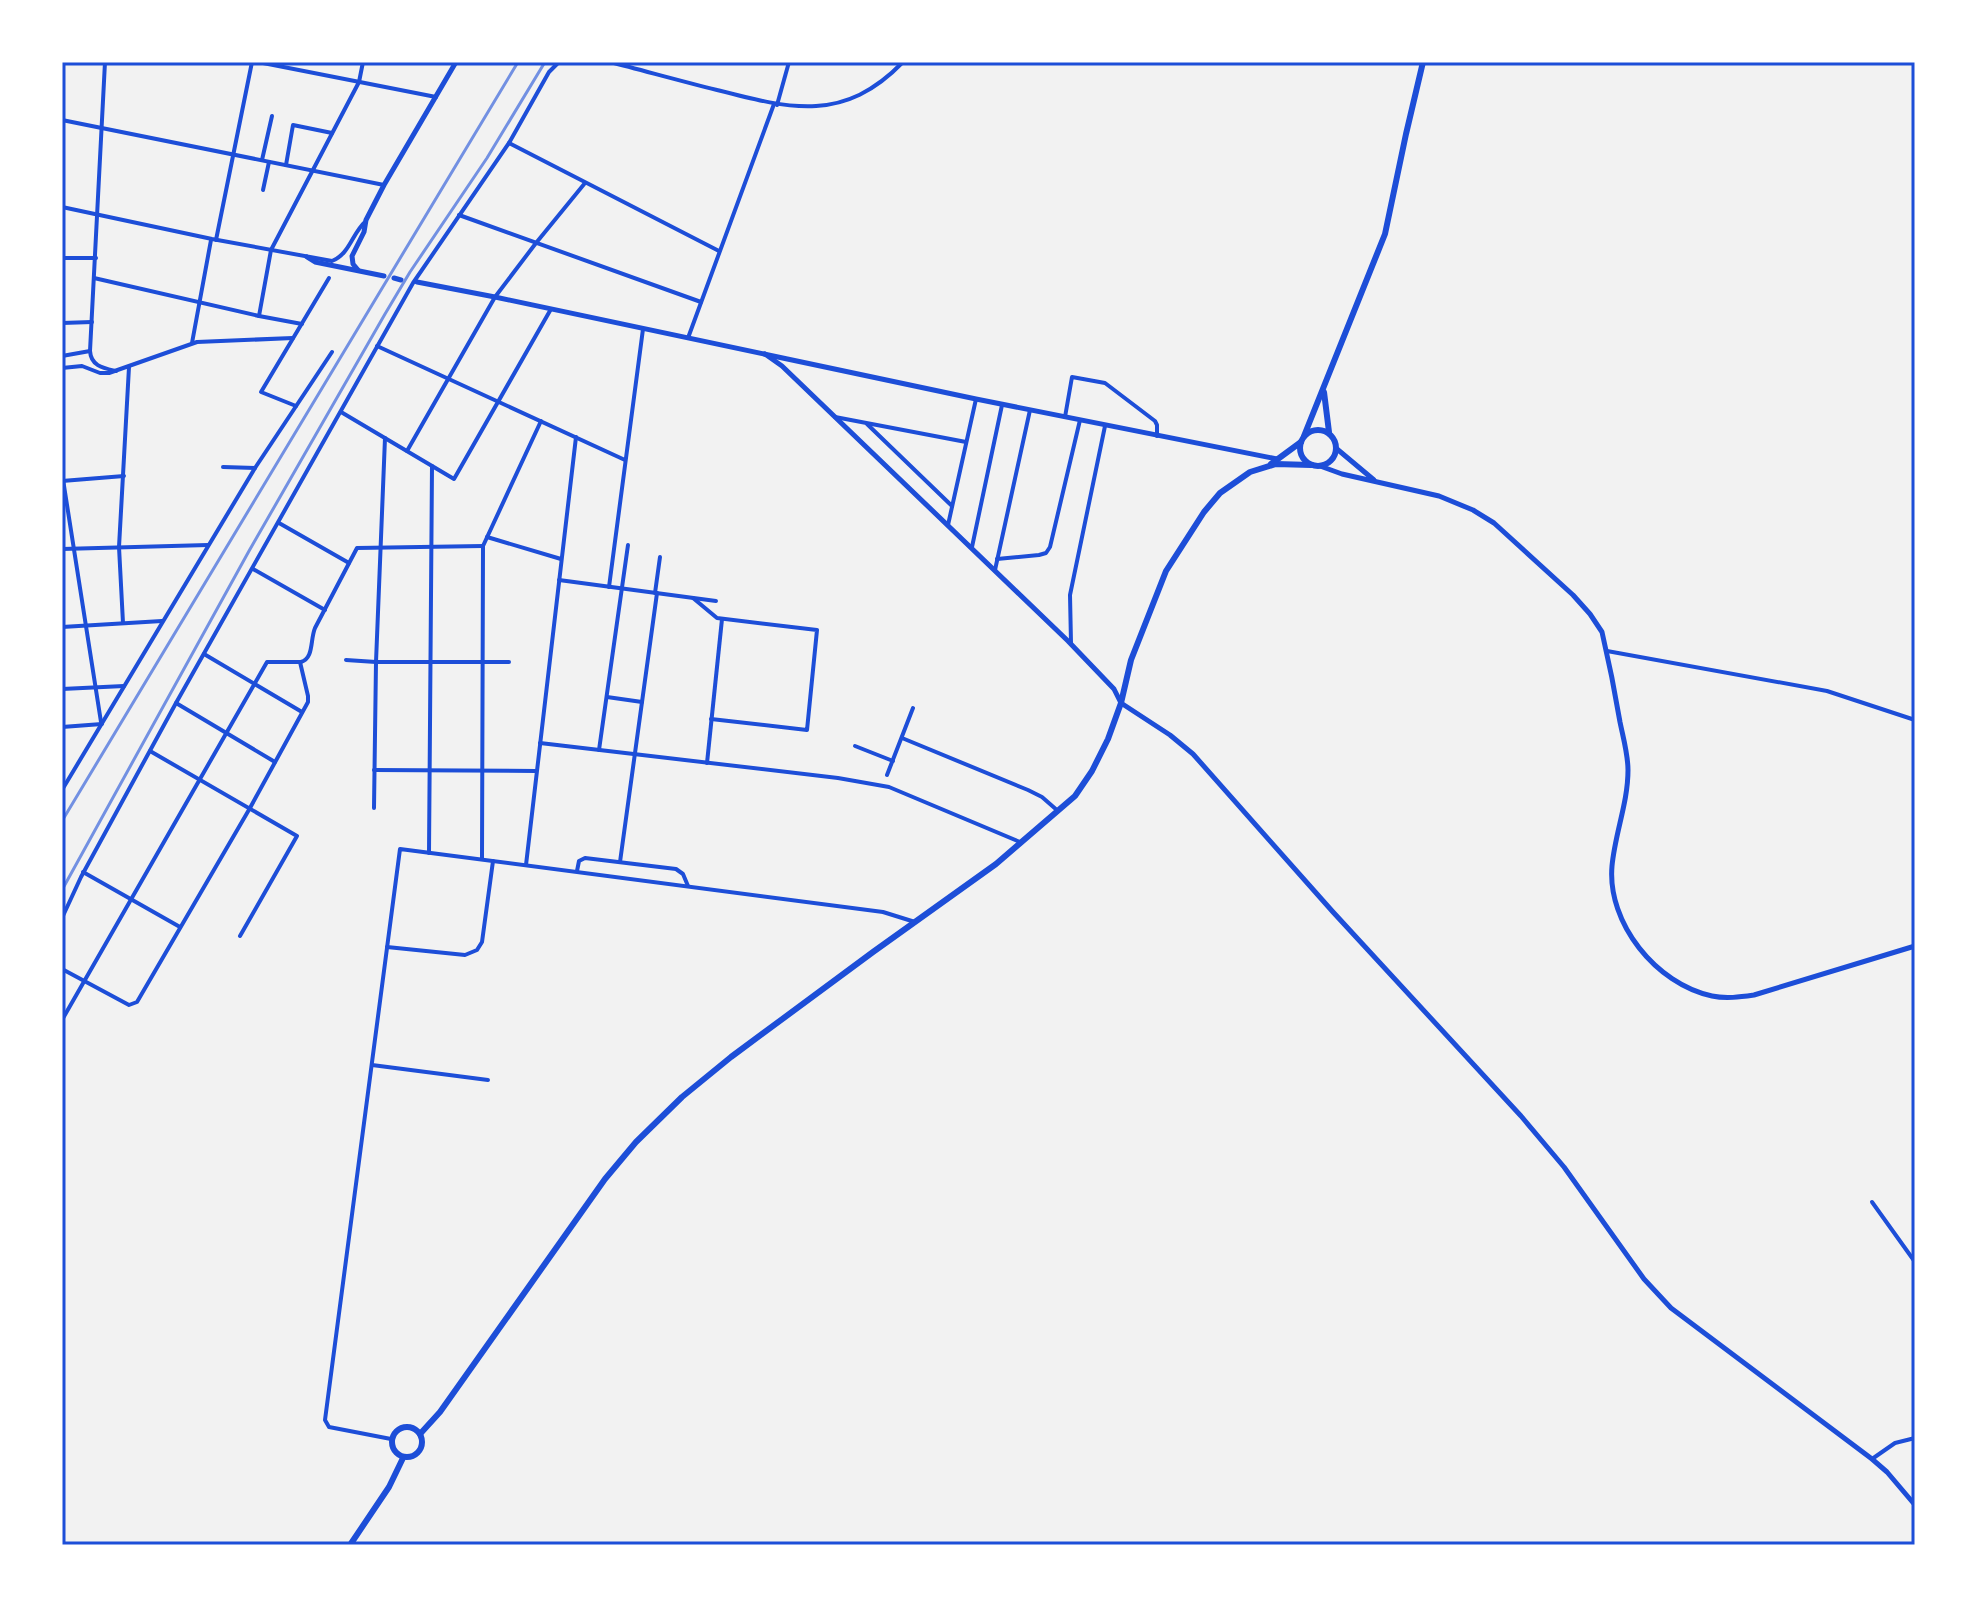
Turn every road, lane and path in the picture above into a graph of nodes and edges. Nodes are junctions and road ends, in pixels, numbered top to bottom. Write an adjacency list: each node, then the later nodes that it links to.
1 (105, 62): 17 (street)
2 (252, 62): 20 (street)
3 (258, 62): 11 (street)
4 (363, 62): 12 (street)
5 (456, 62): 13 (street)
6 (559, 62): 19 (street)
7 (610, 62): 14 (street)
8 (789, 62): 14 (street)
9 (903, 62): 14 (street)
10 (1423, 62): 65 (main road)
11 (288, 65): 12 (street)
12 (359, 82): 13 (street); 18 (street)
13 (436, 97): 26 (street)
14 (776, 105): 35 (street)
15 (272, 116): 21 (street)
16 (62, 120): 17 (street)
17 (102, 128): 20 (street); 29 (street)
18 (332, 133): 23 (street); 24 (street)
19 (509, 143): 25 (street); 30 (street)
20 (233, 155): 21 (street); 32 (street)
21 (262, 160): 22 (street)
22 (269, 162): 23 (street); 27 (street)
23 (286, 165): 24 (street)
24 (313, 171): 26 (street); 34 (street)
25 (585, 183): 33 (street); 35 (street)
26 (384, 185): 31 (street)
27 (263, 190)
28 (62, 207): 29 (street)
29 (98, 214): 32 (street); 38 (street)
30 (459, 215): 33 (street); 43 (street)
31 (366, 220): 36 (street); 39 (street)
32 (214, 239): 34 (street); 45 (street)
33 (536, 243): 44 (street); 46 (street)
34 (271, 250): 36 (street); 48 (street)
35 (719, 251): 46 (street)
36 (307, 257): 39 (street)
37 (62, 258): 38 (street)
38 (96, 258): 41 (street)
39 (358, 270): 40 (street)
40 (384, 276)
41 (94, 278): 45 (street); 49 (street)
42 (329, 278): 51 (street)
43 (415, 283): 44 (street); 56 (street)
44 (495, 297): 47 (street); 64 (street)
45 (199, 302): 48 (street); 55 (street)
46 (701, 302): 54 (street)
47 (551, 309): 52 (street); 67 (street)
48 (259, 316): 51 (street)
49 (92, 322): 50 (street); 57 (street)
50 (62, 323)
51 (302, 324): 53 (street)
52 (643, 329): 54 (street); 87 (street)
53 (293, 338): 55 (street); 69 (street)
54 (688, 338): 59 (street)
55 (192, 343): 61 (street)
56 (377, 346): 64 (street); 71 (street)
57 (90, 351): 60 (street); 63 (street)
58 (332, 352): 69 (street)
59 (765, 354): 66 (street); 72 (street)
60 (62, 356)
61 (129, 367): 63 (street); 95 (street)
62 (62, 368): 63 (street)
63 (116, 371)
64 (447, 379): 67 (street); 85 (street)
65 (1324, 388): 78 (main road); 82 (main road)
66 (976, 399): 68 (street); 83 (street)
67 (498, 402): 75 (street); 89 (street)
68 (1002, 405): 70 (street); 109 (street)
69 (296, 406): 93 (street)
70 (1030, 410): 73 (street); 113 (street)
71 (341, 412): 81 (street); 99 (street)
72 (835, 417): 76 (street); 100 (street)
73 (1065, 417): 74 (street); 79 (street)
74 (1080, 420): 77 (street); 113 (street)
75 (541, 421): 80 (street); 101 (street)
76 (866, 423): 83 (street); 98 (street)
77 (1105, 426): 79 (street); 129 (street)
78 (1329, 432): 82 (main road); 84 (main road)
79 (1157, 436): 86 (street)
80 (576, 437): 87 (street); 112 (street)
81 (385, 438): 85 (street); 108 (street)
82 (1303, 439): 86 (main road); 88 (main road)
83 (966, 442): 98 (street)
84 (1337, 449): 91 (main road); 97 (street)
85 (407, 451): 89 (street)
86 (1277, 459): 90 (main road)
87 (625, 460): 118 (street)
88 (1311, 465): 90 (main road); 91 (main road)
89 (432, 466): 106 (street)
90 (1268, 466): 145 (main road)
91 (1320, 466): 97 (street)
92 (223, 467): 93 (street)
93 (255, 468): 102 (street)
94 (62, 473): 96 (street)
95 (124, 476): 96 (street); 105 (street)
96 (63, 481): 107 (street)
97 (1375, 481): 130 (street)
98 (952, 506): 100 (street)
99 (279, 523): 114 (street); 115 (street)
100 (948, 525): 109 (street)
101 (487, 537): 104 (street); 112 (street)
102 (208, 545): 105 (street); 125 (street)
103 (628, 545): 119 (street)
104 (483, 546): 106 (street); 136 (street)
105 (119, 547): 107 (street); 126 (street)
106 (430, 547): 108 (street); 135 (street)
107 (73, 548): 110 (street); 127 (street)
108 (380, 548): 114 (street); 134 (street)
109 (972, 548): 116 (street)
110 (62, 549)
111 (660, 557): 120 (street)
112 (561, 559): 117 (street)
113 (997, 559): 116 (street)
114 (349, 563): 123 (street)
115 (253, 569): 123 (street); 131 (street)
116 (995, 570): 129 (street)
117 (559, 580): 118 (street); 154 (street)
118 (609, 587): 119 (street)
119 (622, 588): 120 (street); 142 (street)
120 (656, 593): 121 (street); 143 (street)
121 (693, 598): 122 (street); 124 (street)
122 (716, 601)
123 (325, 610): 133 (street)
124 (722, 619): 148 (street); 148 (street)
125 (162, 621): 126 (street); 139 (street)
126 (123, 623): 127 (street)
127 (86, 626): 128 (street); 140 (street)
128 (62, 627)
129 (1071, 643): 145 (street)
130 (1607, 651): 149 (street); 186 (street)
131 (204, 654): 138 (street); 144 (street)
132 (346, 660): 134 (street)
133 (300, 662): 138 (street); 147 (street)
134 (376, 662): 135 (street); 162 (street)
135 (430, 662): 136 (street); 163 (street)
136 (482, 662): 137 (street); 164 (street)
137 (509, 662)
138 (255, 684): 147 (street); 152 (street)
139 (124, 686): 140 (street); 150 (street)
140 (95, 687): 141 (street); 150 (street)
141 (62, 689)
142 (607, 697): 143 (street); 156 (street)
143 (642, 702): 158 (street)
144 (176, 703): 152 (street); 157 (street)
145 (1121, 703): 171 (main road); 199 (street)
146 (913, 708): 153 (street)
147 (302, 712): 160 (street)
148 (711, 719): 161 (street)
149 (1915, 720)
150 (102, 724): 151 (street); 168 (street)
151 (62, 727)
152 (227, 733): 160 (street); 167 (street)
153 (902, 738): 159 (street); 171 (street)
154 (540, 743): 156 (street); 165 (street)
155 (855, 746): 159 (street)
156 (599, 750): 158 (street)
157 (150, 751): 167 (street); 179 (street)
158 (635, 755): 161 (street); 176 (street)
159 (893, 761): 166 (street)
160 (275, 762): 169 (street)
161 (707, 763): 172 (street)
162 (374, 770): 163 (street); 170 (street)
163 (430, 770): 164 (street); 173 (street)
164 (482, 771): 165 (street); 174 (street)
165 (537, 771): 177 (street)
166 (887, 775)
167 (200, 779): 169 (street); 181 (street)
168 (62, 790)
169 (250, 808): 184 (street); 185 (street)
170 (374, 808)
171 (1058, 811): 172 (main road)
172 (1022, 843): 183 (main road)
173 (429, 853): 174 (street); 187 (street)
174 (482, 859): 175 (street)
175 (493, 861): 177 (street); 187 (street)
176 (620, 862): 178 (street); 180 (street)
177 (526, 865): 178 (street)
178 (577, 871): 180 (street)
179 (83, 872): 181 (street); 182 (street)
180 (688, 886): 183 (street)
181 (131, 899): 184 (street); 189 (street)
182 (62, 918)
183 (915, 922): 195 (main road)
184 (180, 927): 189 (street)
185 (240, 936)
186 (1915, 946)
187 (387, 947): 191 (street)
188 (62, 969): 189 (street)
189 (85, 981): 190 (street)
190 (62, 1020)
191 (372, 1065): 192 (street); 197 (street)
192 (488, 1080)
193 (1872, 1202): 194 (street)
194 (1915, 1262)
195 (420, 1434): 197 (main road); 198 (main road)
196 (1915, 1438): 199 (street)
197 (391, 1439): 198 (main road)
198 (403, 1458): 201 (main road)
199 (1872, 1459): 200 (street)
200 (1915, 1505)
201 (350, 1545)

